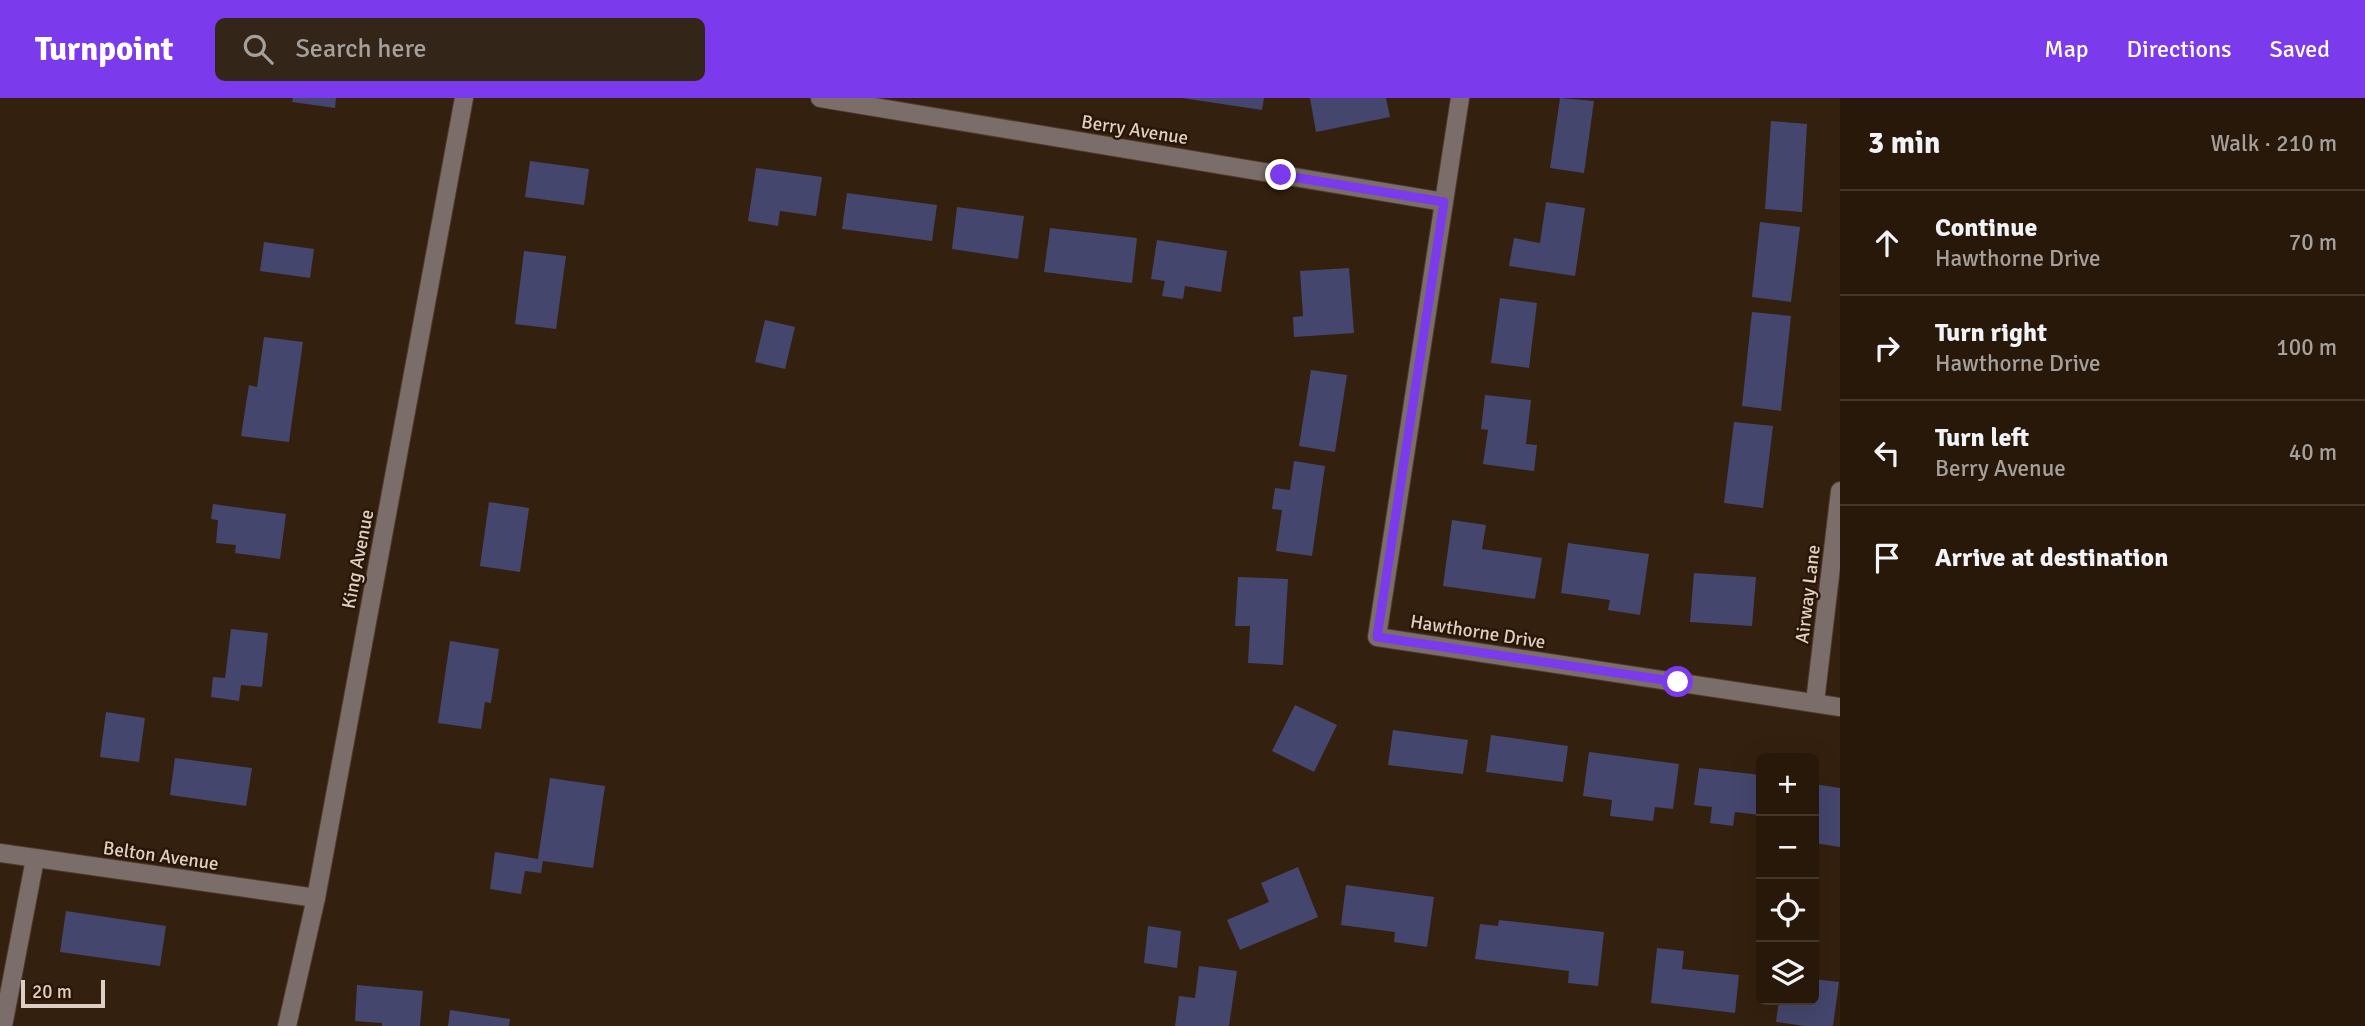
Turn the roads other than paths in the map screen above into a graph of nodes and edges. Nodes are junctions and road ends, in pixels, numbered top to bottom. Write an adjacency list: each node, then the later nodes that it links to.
1 (464, 98): 10 (street, King Avenue)
2 (820, 98): 4 (street, Berry Avenue)
3 (1460, 98): 4 (street)
4 (1444, 202): 6 (street, Hawthorne Drive)
5 (1840, 491): 6 (street, Airway Lane)
6 (1815, 702): 7 (street, Hawthorne Drive)
7 (1840, 708)
8 (0, 853): 9 (street, Belton Avenue)
9 (35, 859): 10 (street, Belton Avenue); 11 (street)
10 (316, 898): 12 (street, King Avenue)
11 (3, 1026)
12 (287, 1026)

